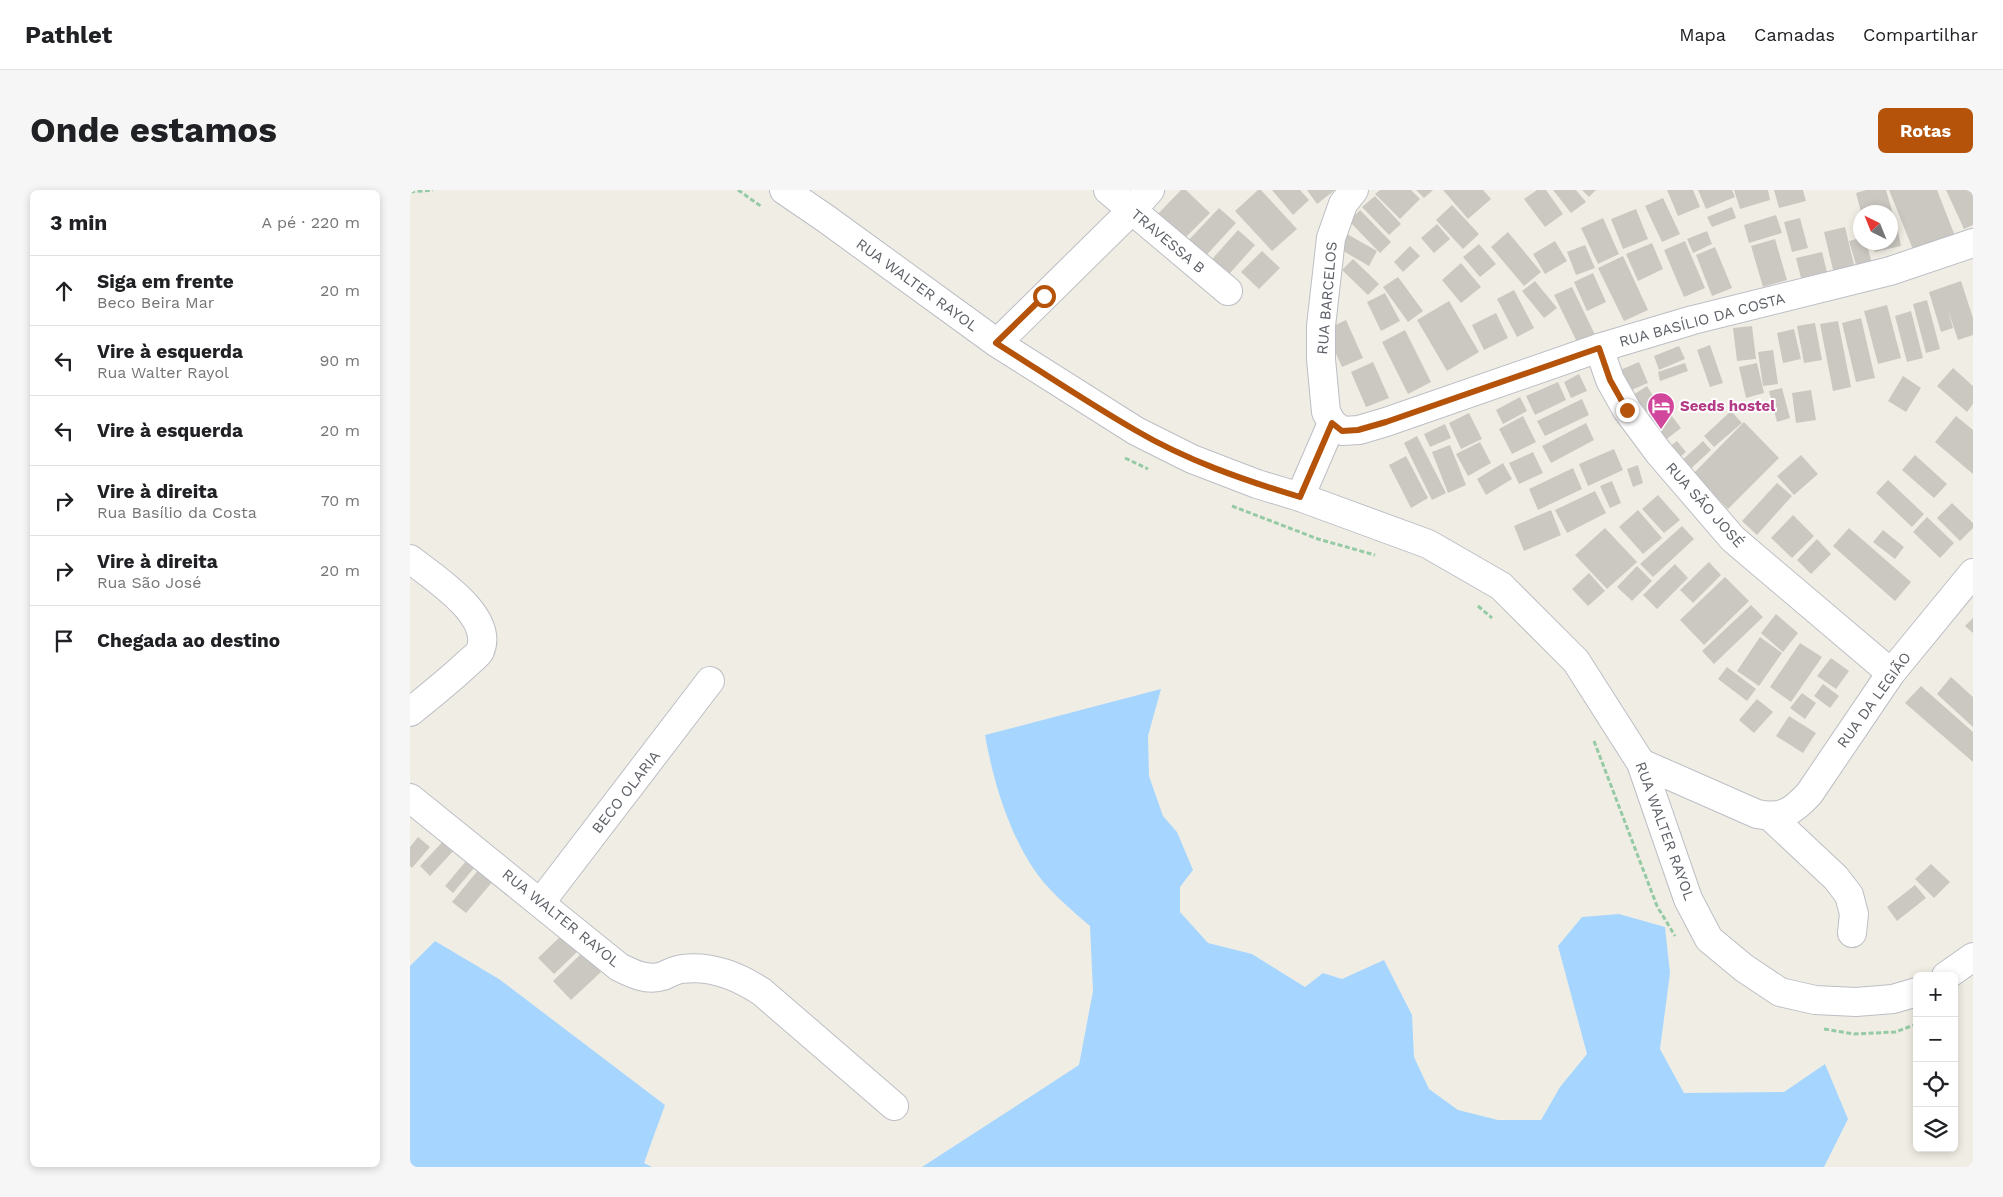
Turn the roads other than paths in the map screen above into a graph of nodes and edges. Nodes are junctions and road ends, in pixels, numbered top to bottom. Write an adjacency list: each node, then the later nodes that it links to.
1 (1108, 190): 5 (street, TRAVESSA B)
2 (1150, 190): 5 (street)
3 (1354, 190): 10 (street, RUA BARCELOS)
4 (776, 200): 8 (street, RUA WALTER RAYOL)
5 (1131, 211): 7 (street, TRAVESSA B); 8 (street)
6 (1973, 243): 9 (street, RUA BASÍLIO DA COSTA)
7 (1228, 291)
8 (996, 343): 11 (street, RUA WALTER RAYOL)
9 (1599, 348): 10 (street, RUA BASÍLIO DA COSTA); 14 (street, RUA SÃO JOSÉ)
10 (1329, 418): 11 (street)
11 (1300, 497): 17 (street, RUA WALTER RAYOL)
12 (410, 559): 16 (street)
13 (1973, 573): 14 (street, RUA DA LEGIÃO)
14 (1891, 672): 19 (street, RUA DA LEGIÃO)
15 (710, 681): 20 (street, BECO OLARIA)
16 (410, 712)
17 (1641, 763): 19 (street); 22 (street, RUA WALTER RAYOL)
18 (410, 798): 20 (street, RUA WALTER RAYOL)
19 (1771, 817): 21 (street)
20 (541, 902): 23 (street, RUA WALTER RAYOL)
21 (1852, 933)
22 (1913, 993)
23 (894, 1106)

